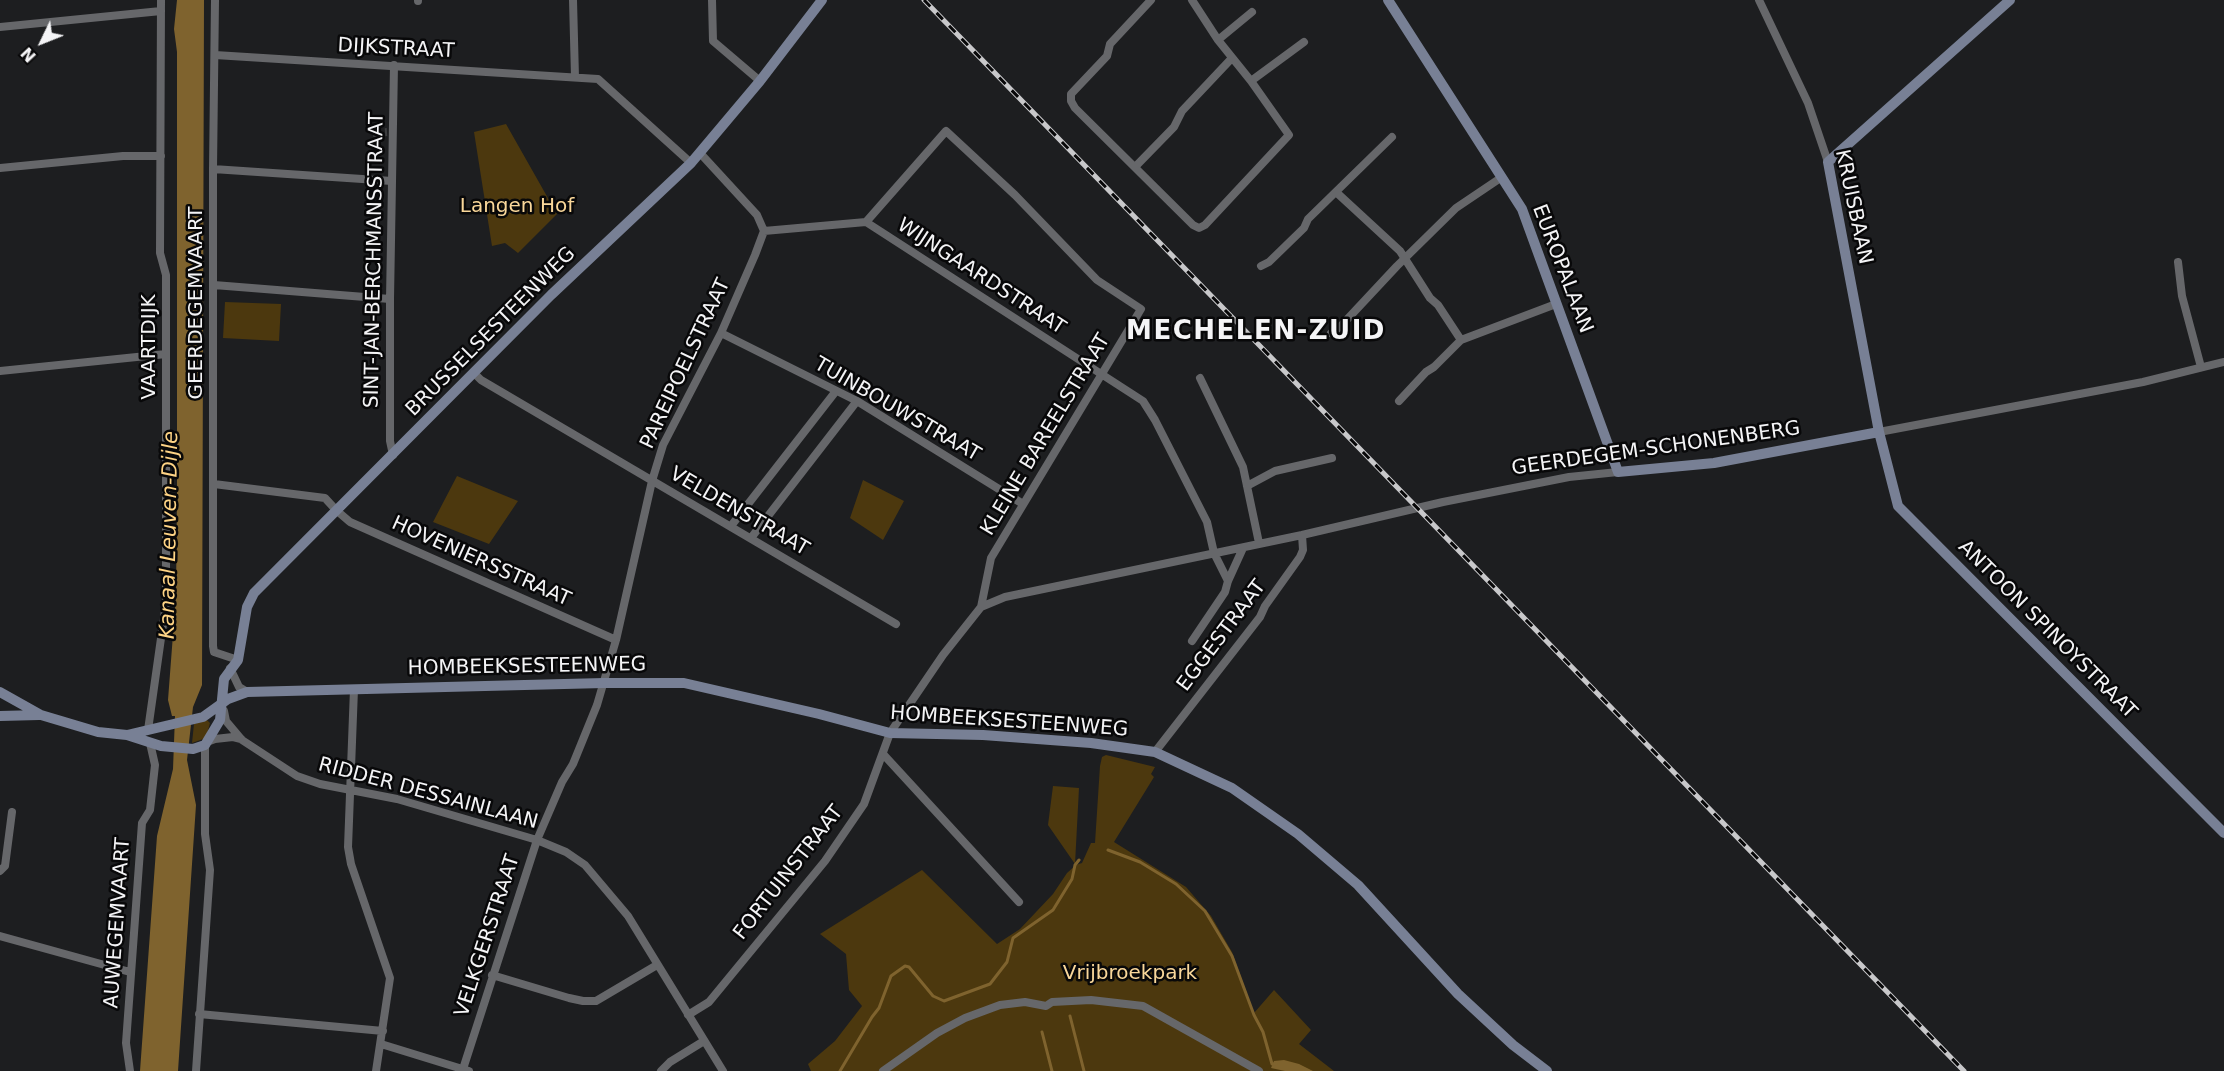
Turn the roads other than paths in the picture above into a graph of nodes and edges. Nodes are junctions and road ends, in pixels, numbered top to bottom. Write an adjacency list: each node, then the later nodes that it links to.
1 (161, 0): 11 (street, VAARTDIJK)
2 (215, 0): 16 (street, GEERDEGEMVAART)
3 (573, 0): 19 (street)
4 (712, 0): 20 (street)
5 (822, 0): 20 (street, BRUSSELSESTEENWEG)
6 (1151, 0): 27 (street)
7 (1192, 0): 14 (street)
8 (1388, 0): 30 (street, EUROPALAAN)
9 (1759, 0): 25 (street, KRUISBAAN)
10 (2010, 0): 25 (street)
11 (161, 11): 13 (street); 24 (street, VAARTDIJK)
12 (1252, 12): 14 (street)
13 (0, 27)
14 (1218, 40): 17 (street)
15 (1304, 42): 21 (street)
16 (215, 55): 18 (street, DIJKSTRAAT); 29 (street, GEERDEGEMVAART)
17 (1232, 58): 21 (street); 27 (street)
18 (394, 66): 19 (street, DIJKSTRAAT); 31 (street, SINT-JAN-BERCHMANSSTRAAT)
19 (575, 77): 26 (street, DIJKSTRAAT)
20 (760, 81): 23 (street, BRUSSELSESTEENWEG)
21 (1251, 81): 27 (street)
22 (1392, 136): 32 (street)
23 (700, 153): 26 (street, BRUSSELSESTEENWEG); 34 (street)
24 (161, 156): 28 (street); 44 (street, VAARTDIJK)
25 (1828, 162): 54 (street, KRUISBAAN)
26 (691, 163): 48 (street, BRUSSELSESTEENWEG)
27 (1136, 167)
28 (0, 168)
29 (213, 169): 31 (street); 38 (street, GEERDEGEMVAART)
30 (1502, 177): 35 (street); 40 (street, EUROPALAAN)
31 (392, 181): 39 (street, SINT-JAN-BERCHMANSSTRAAT)
32 (1336, 192): 35 (street); 37 (street)
33 (866, 222): 34 (street, WIJNGAARDSTRAAT); 49 (street, WIJNGAARDSTRAAT); 49 (street, KLEINE BAREELSTRAAT)
34 (764, 231): 41 (street, PAREIPOELSTRAAT)
35 (1406, 259): 42 (street); 43 (street)
36 (2178, 262): 46 (street)
37 (1261, 267)
38 (214, 285): 39 (street); 59 (street, GEERDEGEMVAART)
39 (390, 299): 55 (street, SINT-JAN-BERCHMANSSTRAAT)
40 (1556, 304): 43 (street); 57 (street, EUROPALAAN)
41 (721, 333): 51 (street, TUINBOUWSTRAAT); 58 (street, PAREIPOELSTRAAT)
42 (1331, 333)
43 (1461, 340): 52 (street)
44 (166, 354): 47 (street); 83 (street, VAARTDIJK)
45 (2224, 362): 46 (street, GEERDEGEM-SCHONENBERG)
46 (2201, 367): 54 (street, GEERDEGEM-SCHONENBERG)
47 (0, 371)
48 (474, 373): 55 (street, BRUSSELSESTEENWEG); 58 (street, VELDENSTRAAT)
49 (1102, 375): 61 (street, KLEINE BAREELSTRAAT); 68 (street, WIJNGAARDSTRAAT)
50 (1200, 378): 60 (street)
51 (836, 391): 53 (street, TUINBOUWSTRAAT); 63 (street)
52 (1399, 401)
53 (857, 402): 61 (street, TUINBOUWSTRAAT); 65 (street)
54 (1879, 432): 57 (street, GEERDEGEM-SCHONENBERG); 93 (street, ANTOON SPINOYSTRAAT)
55 (393, 455): 62 (street, BRUSSELSESTEENWEG)
56 (1332, 458): 60 (street)
57 (1618, 472): 64 (street, GEERDEGEM-SCHONENBERG)
58 (652, 481): 63 (street, VELDENSTRAAT); 72 (street, PAREIPOELSTRAAT)
59 (214, 484): 62 (street, HOVENIERSSTRAAT); 74 (street, GEERDEGEMVAART)
60 (1247, 486): 66 (street)
61 (1023, 504): 70 (street, KLEINE BAREELSTRAAT)
62 (336, 510): 72 (street, HOVENIERSSTRAAT); 74 (street, BRUSSELSESTEENWEG)
63 (730, 526): 65 (street, VELDENSTRAAT)
64 (1302, 535): 66 (street, GEERDEGEM-SCHONENBERG); 89 (street, EGGESTRAAT)
65 (751, 538): 71 (street, VELDENSTRAAT)
66 (1259, 543): 67 (street, GEERDEGEM-SCHONENBERG)
67 (1243, 548): 68 (street, GEERDEGEM-SCHONENBERG); 69 (street)
68 (1214, 553): 69 (street, WIJNGAARDSTRAAT); 70 (street, GEERDEGEM-SCHONENBERG)
69 (1228, 581): 73 (street)
70 (981, 607): 84 (street)
71 (896, 624)
72 (616, 640): 76 (street, PAREIPOELSTRAAT)
73 (1192, 641)
74 (238, 660): 75 (street)
75 (230, 668): 79 (street); 80 (street)
76 (604, 683): 77 (street, HOMBEEKSESTEENWEG); 84 (street, HOMBEEKSESTEENWEG); 94 (street, VELKGERSTRAAT)
77 (354, 690): 79 (street, HOMBEEKSESTEENWEG); 91 (street)
78 (0, 692): 81 (street)
79 (247, 692): 80 (street, HOMBEEKSESTEENWEG)
80 (223, 703): 83 (street, HOMBEEKSESTEENWEG); 86 (street, RIDDER DESSAINLAAN); 88 (street)
81 (41, 715): 82 (street); 85 (street)
82 (0, 716)
83 (148, 730): 85 (street, HOMBEEKSESTEENWEG)
84 (890, 733): 89 (street, HOMBEEKSESTEENWEG); 90 (street, FORTUINSTRAAT)
85 (127, 735): 87 (street)
86 (242, 740): 88 (street); 91 (street, RIDDER DESSAINLAAN)
87 (150, 743): 88 (street); 99 (street, AUWEGEMVAART)
88 (206, 744): 101 (street)
89 (1155, 752): 114 (street, HOMBEEKSESTEENWEG)
90 (883, 754): 96 (street); 102 (street, FORTUINSTRAAT)
91 (350, 790): 94 (street, RIDDER DESSAINLAAN); 103 (street)
92 (12, 812): 95 (street)
93 (2224, 833)
94 (537, 840): 98 (street, RIDDER DESSAINLAAN); 100 (street, VELKGERSTRAAT)
95 (0, 871)
96 (1019, 902)
97 (0, 936): 99 (street)
98 (657, 965): 100 (street); 102 (street, RIDDER DESSAINLAAN)
99 (130, 972): 107 (street, AUWEGEMVAART)
100 (492, 975): 106 (street, VELKGERSTRAAT)
101 (199, 1014): 103 (street); 108 (street)
102 (688, 1015): 104 (street, RIDDER DESSAINLAAN)
103 (382, 1031): 105 (street)
104 (704, 1041): 110 (street); 111 (street, RIDDER DESSAINLAAN)
105 (381, 1044): 106 (street); 109 (street)
106 (466, 1070)
107 (130, 1071)
108 (195, 1071)
109 (376, 1071)
110 (661, 1071)
111 (723, 1071)
112 (883, 1071): 113 (street)
113 (1259, 1071)
114 (1547, 1071)

